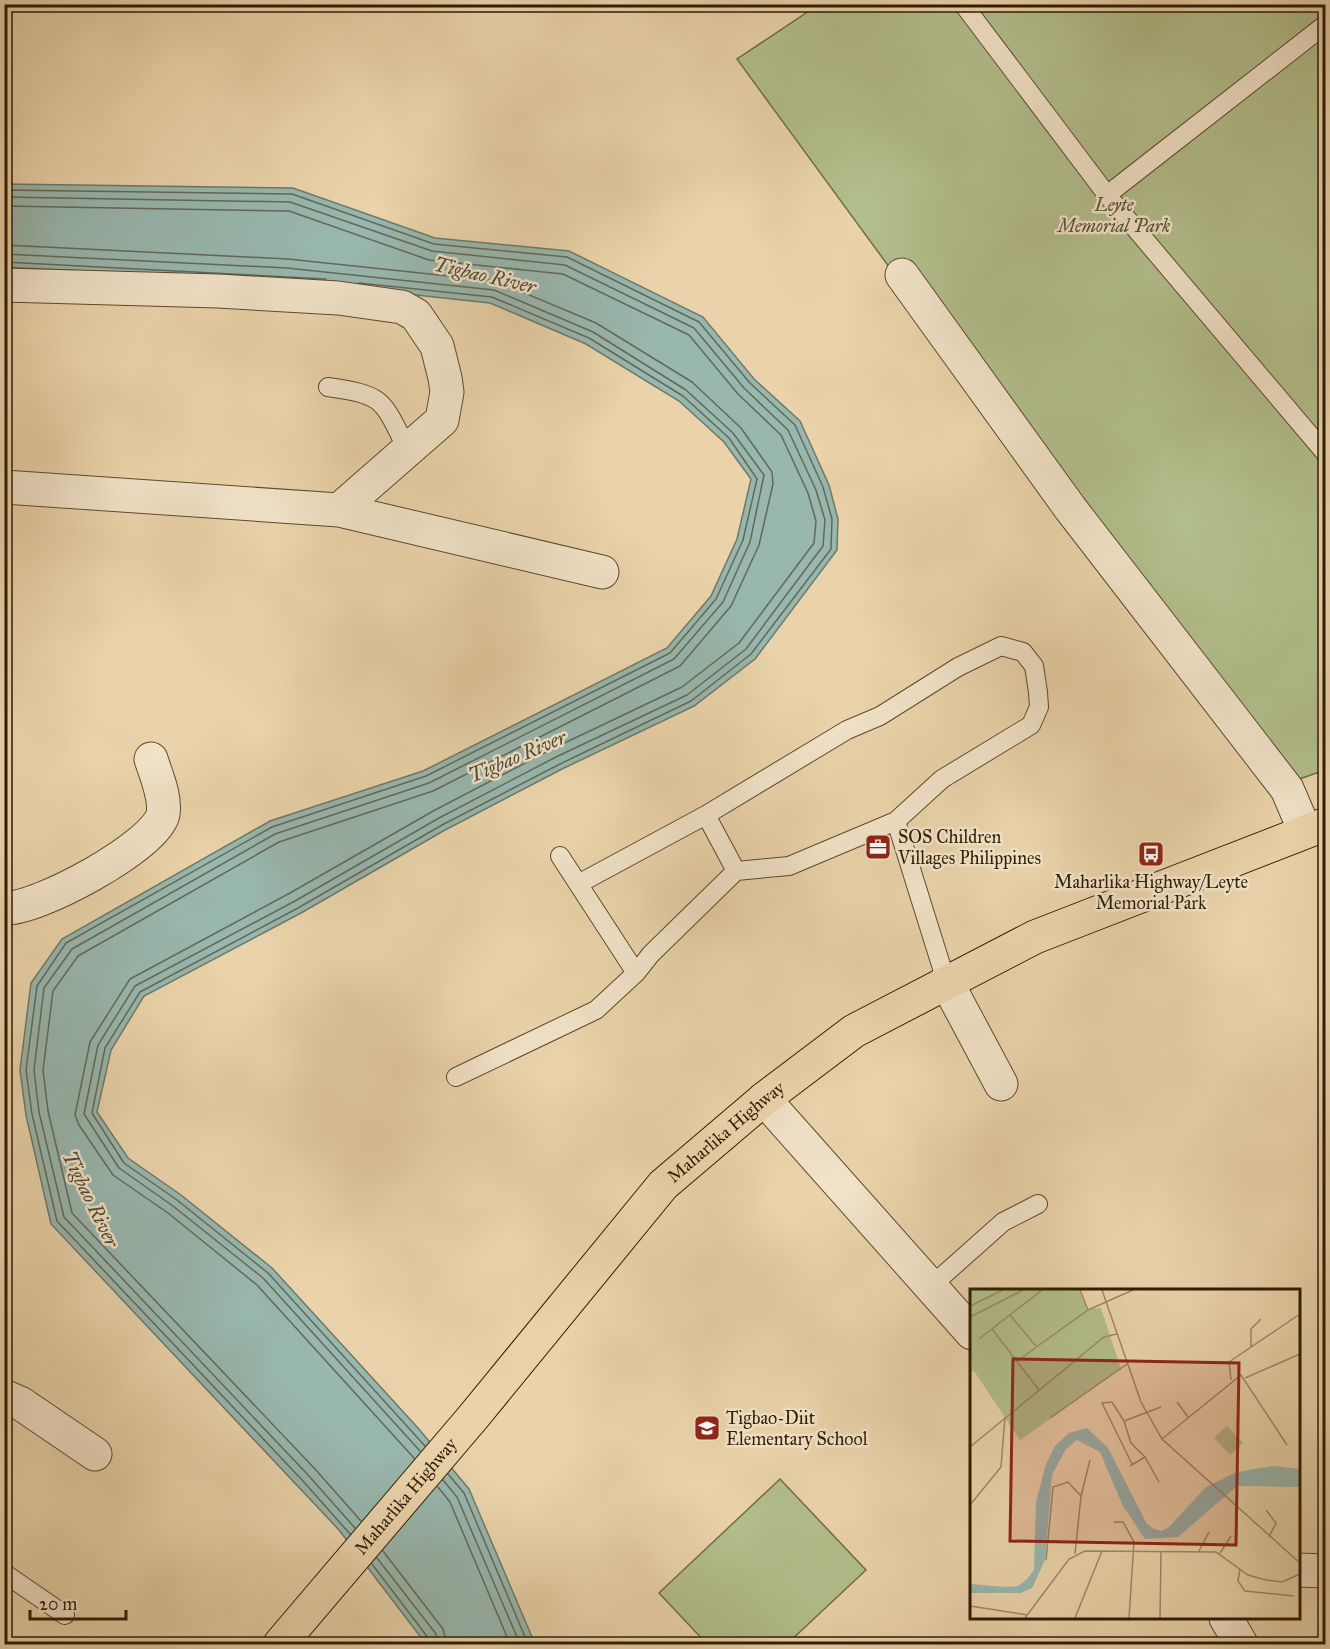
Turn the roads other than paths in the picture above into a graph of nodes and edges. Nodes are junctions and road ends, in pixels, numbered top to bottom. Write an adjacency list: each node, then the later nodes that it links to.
1 (963, 4): 3 (lane)
2 (1323, 31): 3 (lane)
3 (1107, 195): 8 (lane)
4 (902, 274): 15 (street)
5 (4, 285): 7 (street)
6 (328, 387): 7 (lane)
7 (406, 449): 10 (street)
8 (1326, 454)
9 (4, 487): 10 (street)
10 (339, 510): 11 (street)
11 (602, 572)
12 (152, 759): 19 (street)
13 (706, 815): 14 (lane); 17 (lane); 18 (lane)
14 (896, 821): 17 (lane); 21 (lane)
15 (1316, 828): 21 (highway, Maharlika Highway)
16 (560, 856): 18 (lane)
17 (736, 871): 20 (lane)
18 (580, 883): 20 (lane)
19 (4, 908)
20 (636, 973): 22 (lane)
21 (946, 981): 23 (street); 24 (highway, Maharlika Highway)
22 (456, 1077)
23 (1001, 1084)
24 (764, 1099): 26 (street); 35 (highway, Maharlika Highway)
25 (1038, 1204): 26 (lane)
26 (930, 1287): 27 (street)
27 (970, 1331)
28 (4, 1396): 29 (street)
29 (95, 1454)
30 (1300, 1570): 31 (street)
31 (1326, 1571)
32 (4, 1573): 33 (lane)
33 (65, 1615)
34 (1227, 1619): 36 (street)
35 (280, 1644)
36 (1240, 1644)

